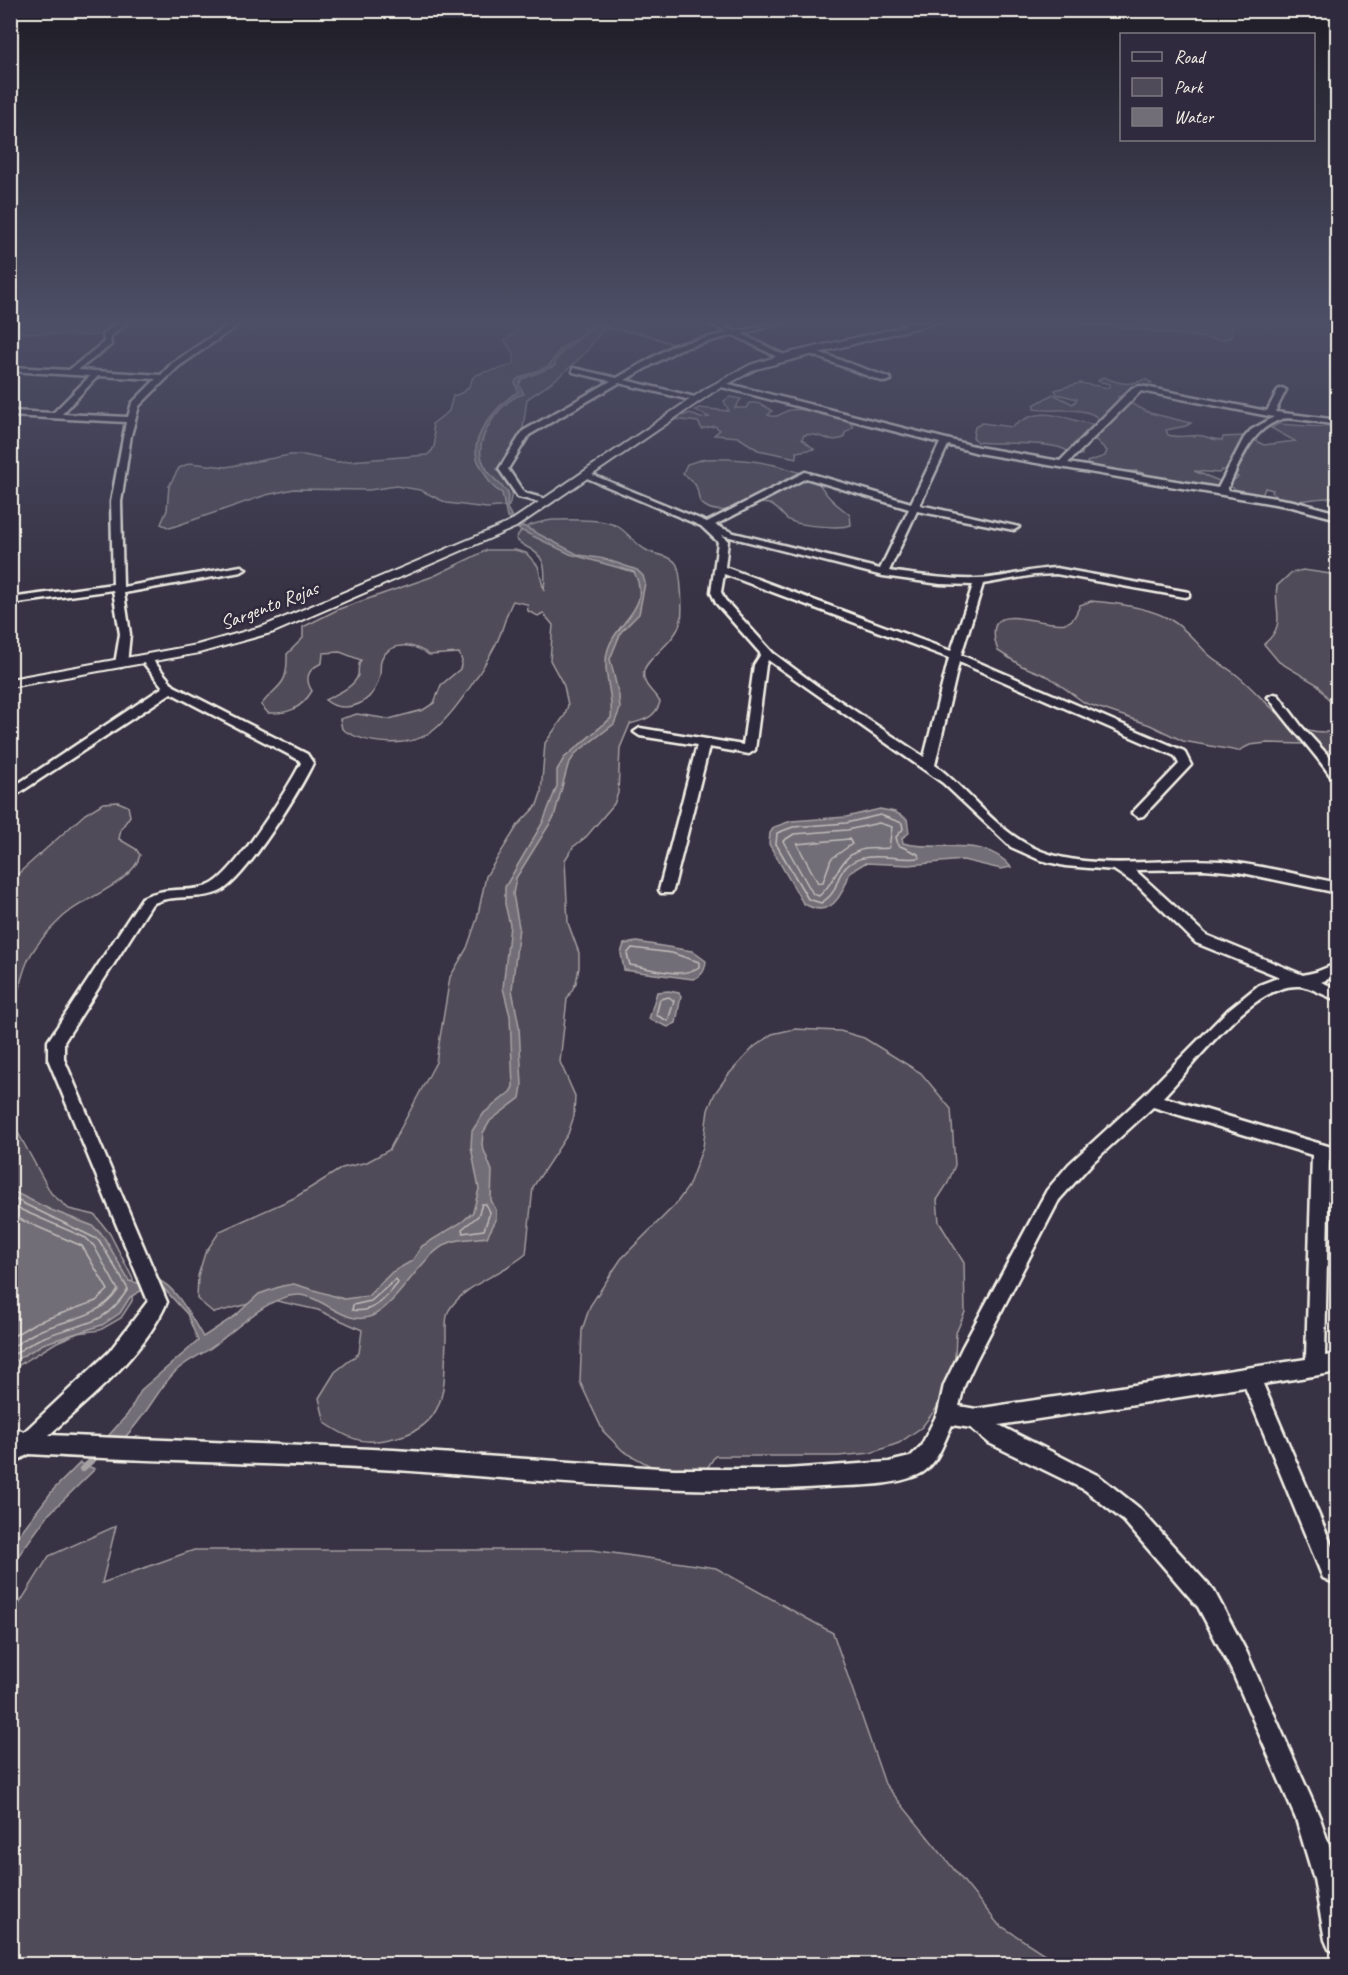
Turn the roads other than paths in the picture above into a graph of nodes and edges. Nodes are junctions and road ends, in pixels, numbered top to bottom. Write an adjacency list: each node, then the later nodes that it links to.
1 (59, 412): 10 (street)
2 (133, 412): 12 (street)
3 (563, 412): 18 (street)
4 (678, 412): 16 (street, Sargento Rojas)
5 (830, 412): 14 (street)
6 (1114, 412): 15 (street)
7 (1266, 412): 9 (street)
8 (10, 413): 10 (street)
9 (1270, 413): 11 (street)
10 (55, 416): 12 (street)
11 (1282, 416): 13 (street); 17 (street)
12 (130, 420): 27 (street)
13 (1338, 423)
14 (945, 442): 15 (street); 19 (street)
15 (1062, 464): 17 (street)
16 (585, 476): 18 (street, Sargento Rojas); 21 (street)
17 (1221, 492): 20 (street)
18 (548, 501): 32 (street, Sargento Rojas)
19 (913, 507): 21 (street); 22 (street); 25 (street)
20 (1338, 516)
21 (706, 526): 23 (street); 25 (street)
22 (1014, 527)
23 (718, 567): 30 (street); 31 (street)
24 (241, 569): 27 (street)
25 (883, 573): 26 (street)
26 (979, 582): 28 (street); 31 (street)
27 (119, 588): 29 (street); 33 (street)
28 (1185, 594)
29 (10, 601)
30 (767, 653): 38 (street); 39 (street)
31 (955, 656): 39 (street); 42 (street)
32 (147, 660): 33 (street, Sargento Rojas); 35 (street)
33 (121, 664): 34 (street, Sargento Rojas)
34 (10, 683)
35 (170, 688): 41 (street); 56 (street)
36 (1274, 697): 40 (street)
37 (640, 732): 38 (street)
38 (704, 743): 45 (street)
39 (928, 767): 43 (street)
40 (1338, 778)
41 (10, 795)
42 (1138, 813)
43 (1118, 866): 44 (street); 47 (street)
44 (1338, 888)
45 (666, 890)
46 (1338, 968): 47 (street)
47 (1304, 982): 48 (street); 49 (street)
48 (1338, 995)
49 (1151, 1100): 50 (street); 54 (street)
50 (1329, 1153): 52 (street)
51 (1338, 1364): 52 (street)
52 (1315, 1366): 53 (street)
53 (1250, 1376): 55 (street); 57 (street)
54 (947, 1414): 55 (street); 56 (street)
55 (976, 1419): 58 (street)
56 (16, 1445)
57 (1338, 1574)
58 (1332, 1879): 59 (street)
59 (1338, 1940)

